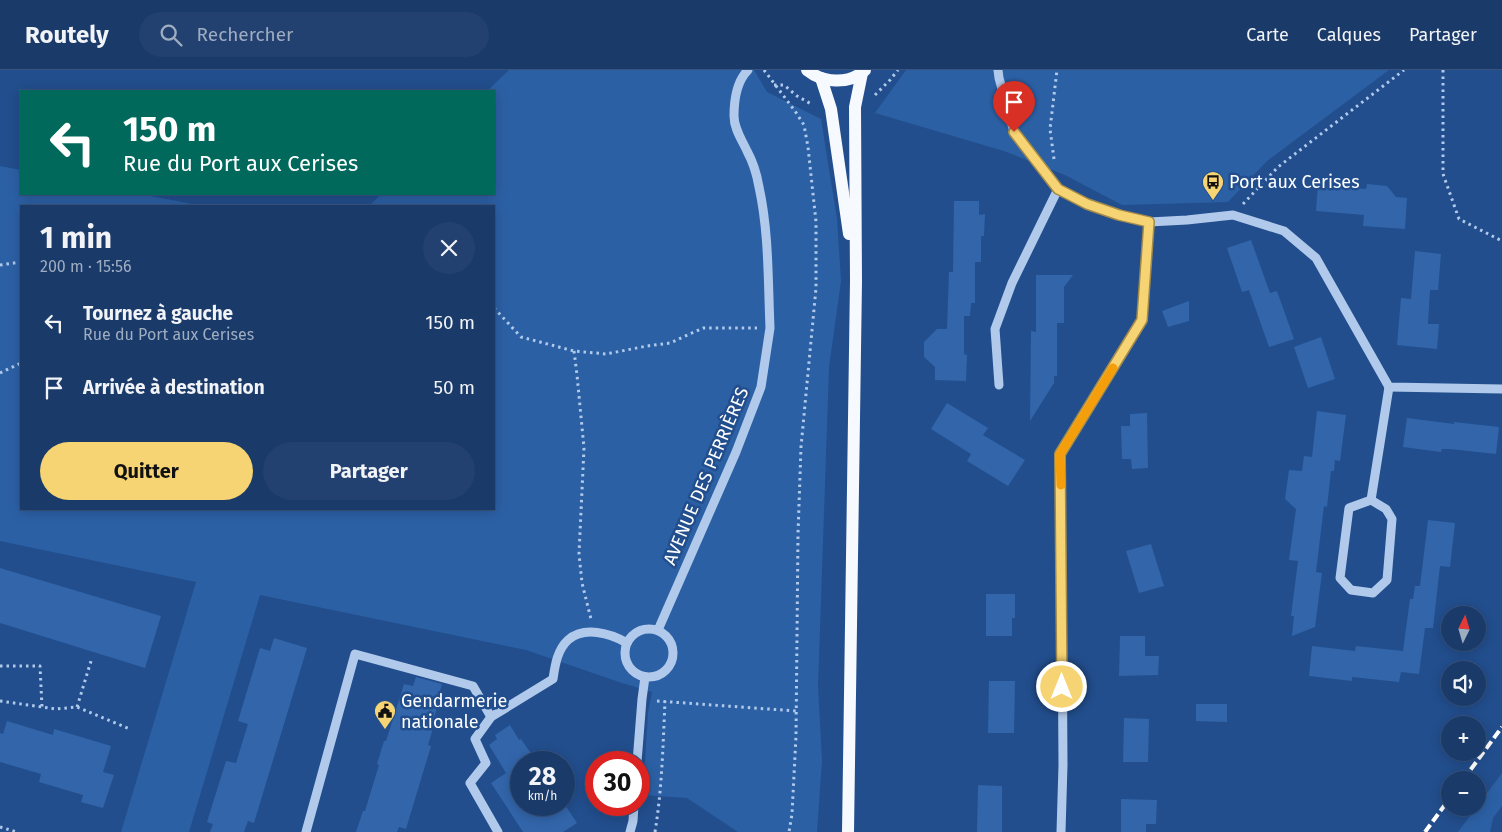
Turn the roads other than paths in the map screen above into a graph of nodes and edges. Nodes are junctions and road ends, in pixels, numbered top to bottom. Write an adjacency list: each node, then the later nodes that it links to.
1 (748, 70): 13 (street, AVENUE DES PERRIÈRES)
2 (807, 70): 5 (main road)
3 (998, 70): 6 (street)
4 (863, 71): 5 (main road); 8 (main road)
5 (821, 78): 8 (main road)
6 (1058, 189): 7 (street); 9 (street)
7 (1149, 222): 10 (street); 23 (street)
8 (856, 281): 22 (main road)
9 (999, 384)
10 (1389, 387): 11 (street); 12 (street)
11 (1502, 389)
12 (1371, 500): 12 (street)
13 (658, 630): 14 (street); 15 (street)
14 (627, 643): 15 (street); 16 (street)
15 (645, 677): 17 (street)
16 (491, 718): 19 (street); 20 (street)
17 (638, 751)
18 (633, 816): 21 (street)
19 (306, 832)
20 (498, 832)
21 (630, 832)
22 (848, 832)
23 (1061, 832)

